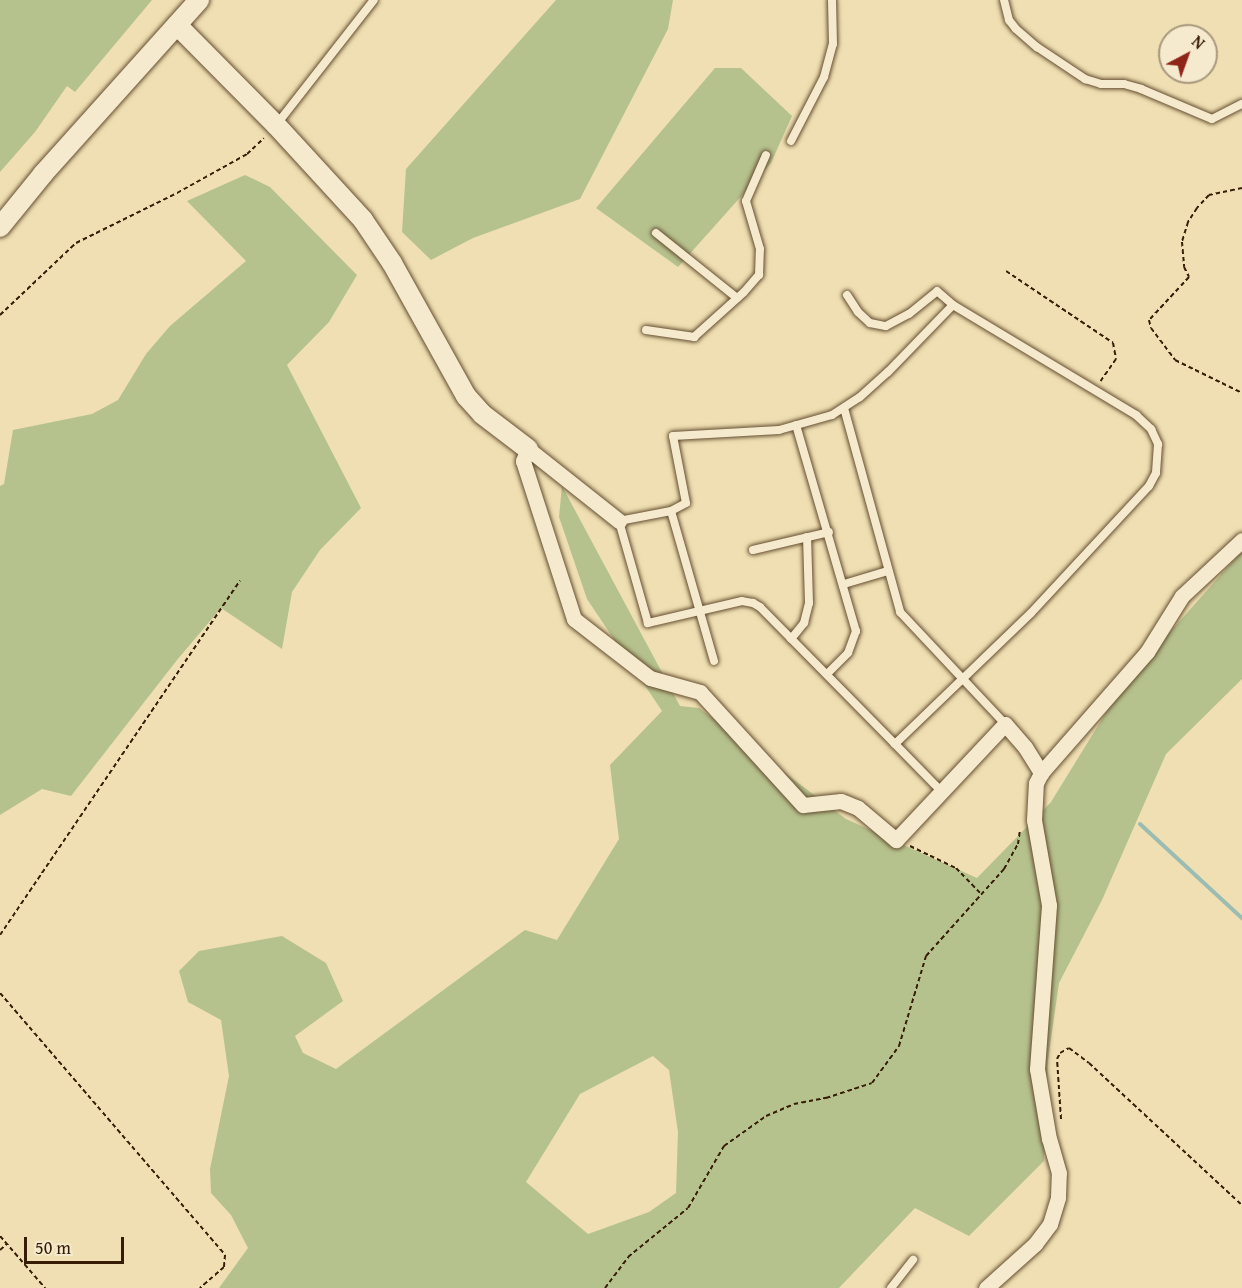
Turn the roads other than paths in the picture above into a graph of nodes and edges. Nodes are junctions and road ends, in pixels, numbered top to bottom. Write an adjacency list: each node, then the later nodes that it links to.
1 (199, 0): 5 (street)
2 (374, 0): 7 (lane)
3 (832, 0): 8 (lane)
4 (1004, 0): 6 (lane)
5 (177, 25): 7 (street); 10 (street)
6 (1242, 104)
7 (276, 125): 18 (street)
8 (790, 141)
9 (766, 155): 13 (lane)
10 (0, 227)
11 (656, 233): 13 (lane)
12 (847, 295): 14 (lane)
13 (737, 298): 15 (lane)
14 (953, 305): 16 (lane); 31 (lane)
15 (645, 330)
16 (844, 408): 17 (lane); 25 (lane)
17 (796, 425): 19 (lane); 21 (lane)
18 (528, 449): 20 (street); 35 (street)
19 (671, 511): 20 (lane); 27 (lane)
20 (619, 521): 27 (lane)
21 (829, 532): 22 (lane); 26 (lane)
22 (807, 537): 24 (lane); 28 (lane)
23 (1242, 540): 34 (street)
24 (753, 550)
25 (888, 571): 26 (lane); 31 (lane)
26 (844, 584): 30 (lane)
27 (700, 611): 28 (lane); 29 (lane)
28 (791, 639): 30 (lane)
29 (714, 661)
30 (827, 674): 33 (lane)
31 (963, 679): 32 (lane); 33 (lane)
32 (1005, 724): 34 (street); 35 (street)
33 (895, 744): 35 (lane)
34 (1041, 773): 38 (street)
35 (941, 790)
36 (913, 1260): 37 (lane)
37 (891, 1288)
38 (986, 1288)

